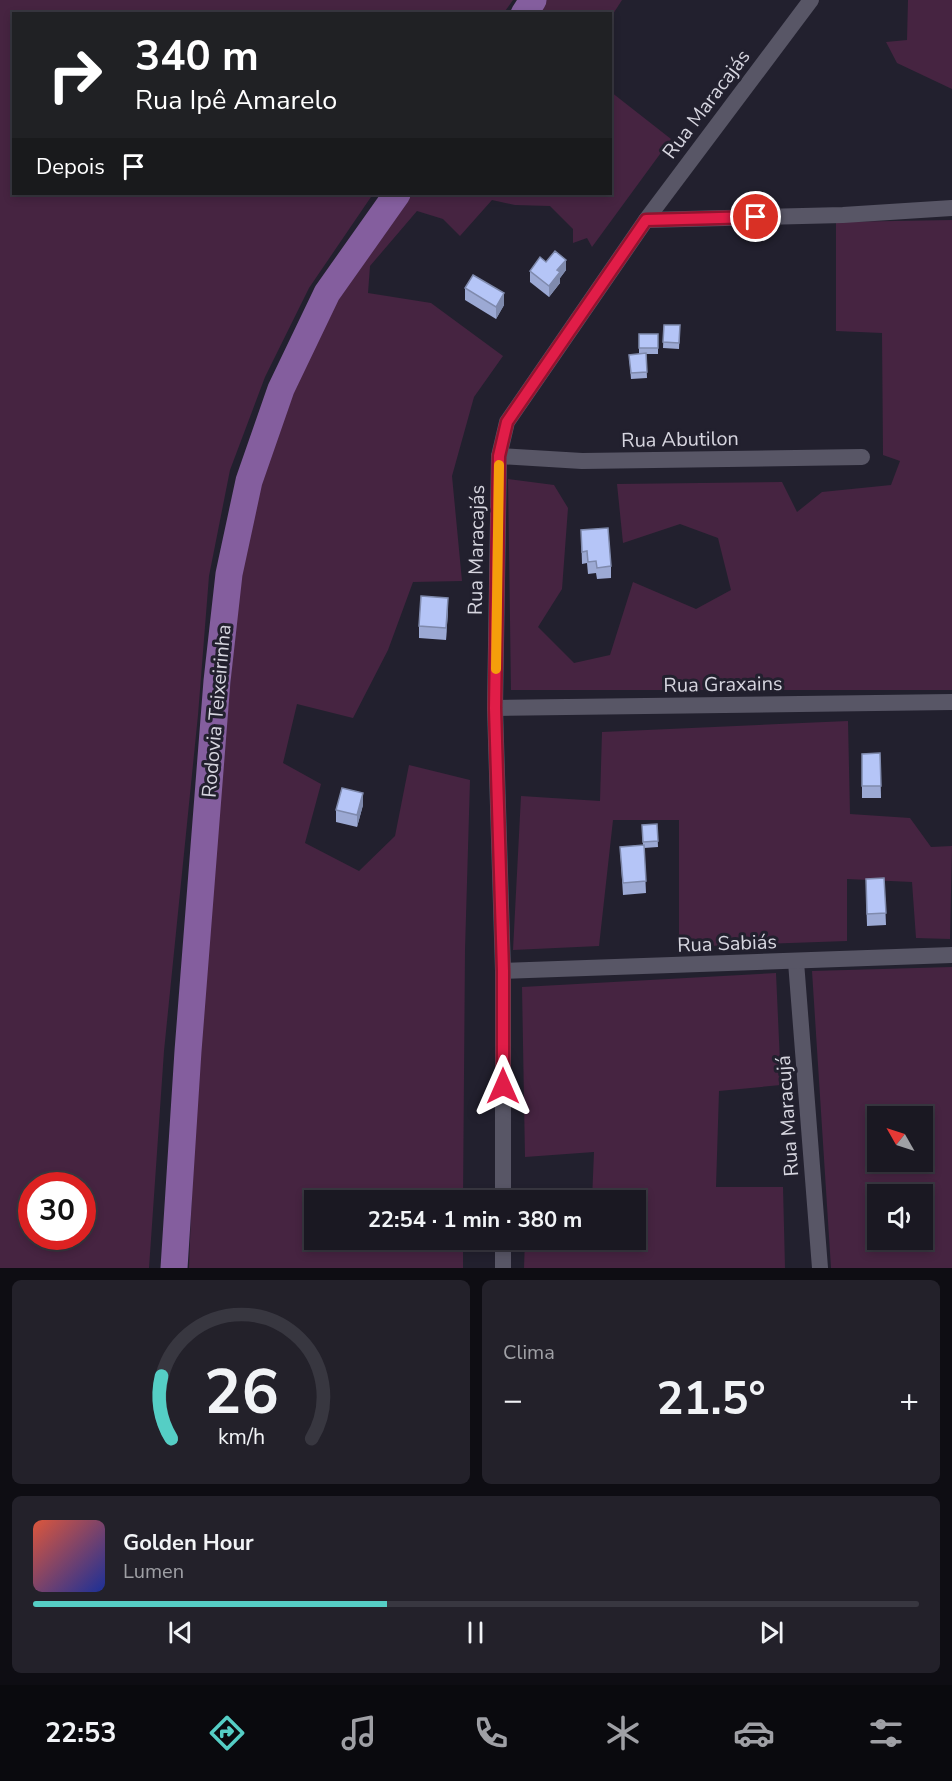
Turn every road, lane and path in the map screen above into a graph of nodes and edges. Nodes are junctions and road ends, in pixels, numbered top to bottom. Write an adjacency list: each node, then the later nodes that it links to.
1 (811, 0): 4 (street, Rua Maracajás)
2 (396, 195): 14 (main road, Rodovia Teixeirinha)
3 (952, 208): 4 (street)
4 (646, 220): 5 (street, Rua Maracajás)
5 (499, 456): 6 (street, Rua Abutilon); 8 (street, Rua Maracajás)
6 (862, 457)
7 (952, 702): 8 (street, Rua Graxains)
8 (495, 708): 11 (street, Rua Maracajás)
9 (952, 955): 10 (street, Rua Sabiás)
10 (796, 962): 11 (street, Rua Sabiás); 16 (street, Rua Maracujá)
11 (503, 971): 12 (street, Rua Maracajás)
12 (502, 1190)
13 (502, 1250): 15 (street)
14 (174, 1268)
15 (502, 1268)
16 (820, 1268)

